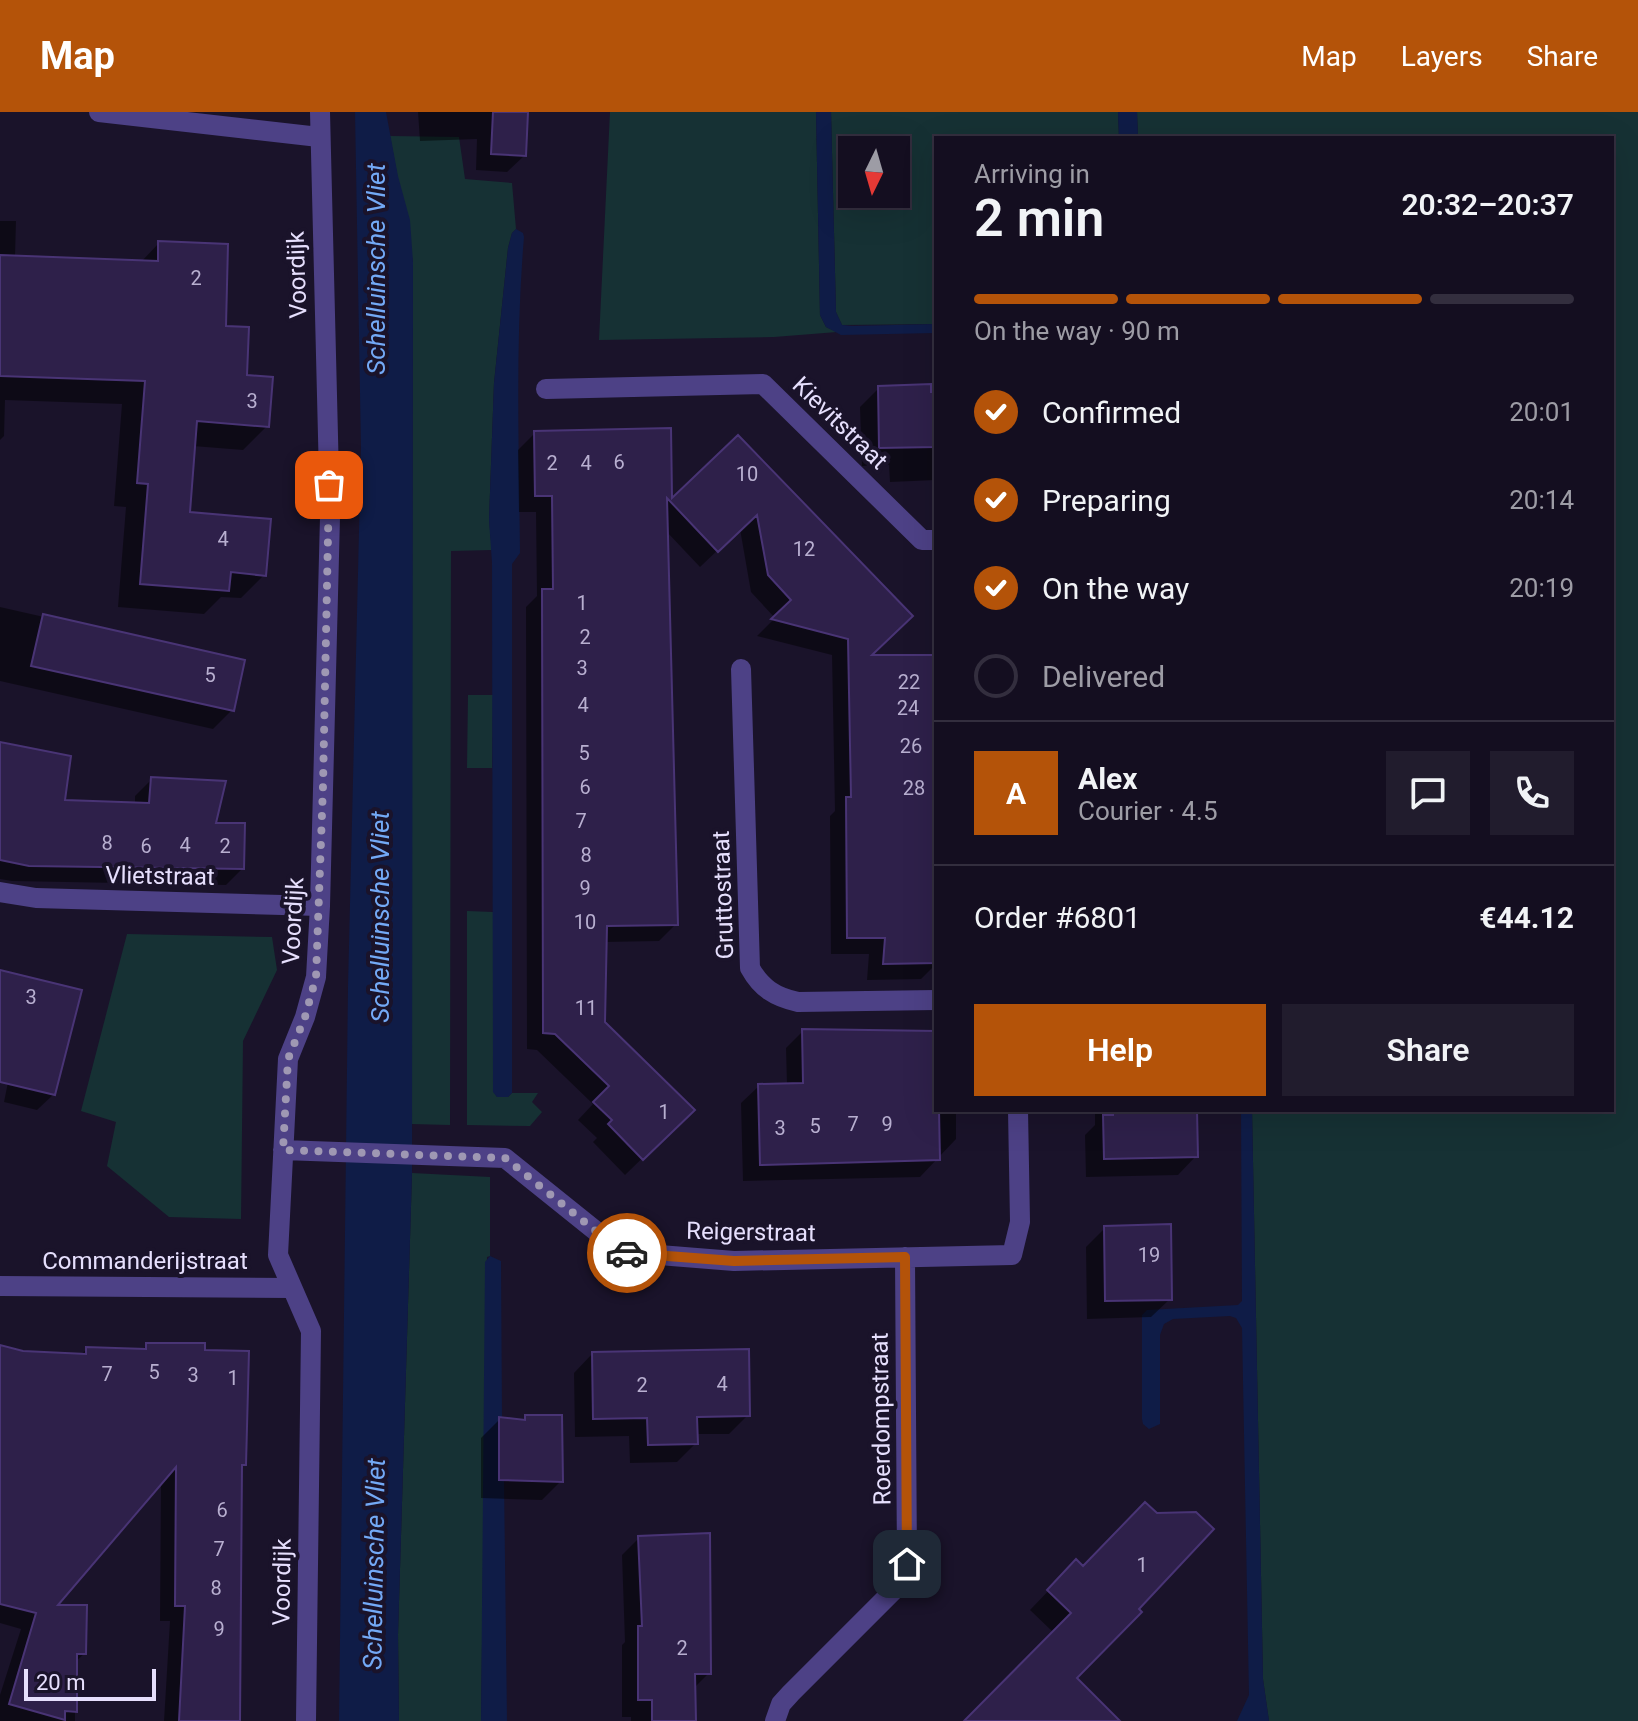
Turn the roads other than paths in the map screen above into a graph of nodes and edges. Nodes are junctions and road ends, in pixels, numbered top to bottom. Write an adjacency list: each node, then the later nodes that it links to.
1 (99, 112): 3 (street)
2 (320, 112): 3 (street, Voordijk)
3 (319, 137): 8 (street, Voordijk)
4 (546, 389): 5 (street, Kievitstraat)
5 (934, 540)
6 (741, 669): 9 (street, Gruttostraat)
7 (0, 892): 8 (street, Vlietstraat)
8 (320, 906): 11 (street, Voordijk)
9 (934, 1000)
10 (1018, 1112): 12 (street, Reigerstraat)
11 (283, 1150): 12 (street, Reigerstraat); 14 (street, Voordijk)
12 (905, 1257): 16 (street, Roerdompstraat)
13 (0, 1286): 14 (street, Commanderijstraat)
14 (290, 1288): 15 (street, Voordijk)
15 (306, 1721)
16 (775, 1721)

